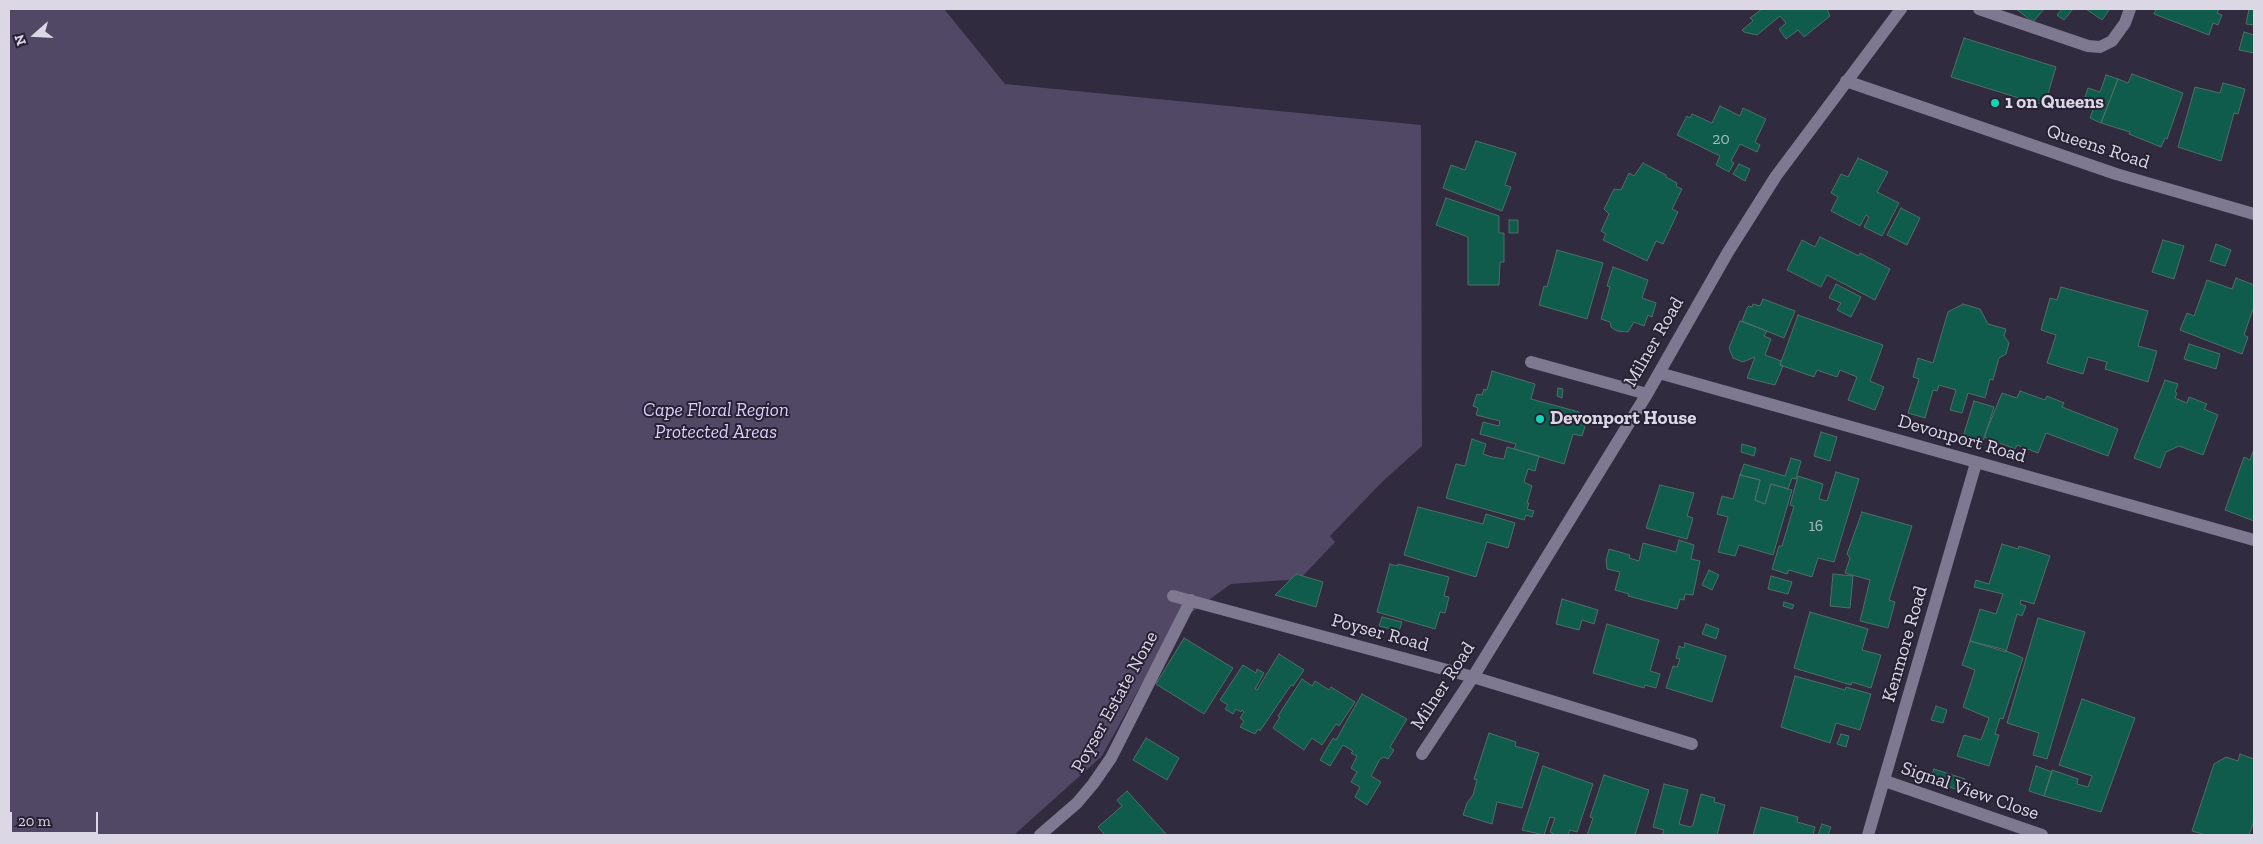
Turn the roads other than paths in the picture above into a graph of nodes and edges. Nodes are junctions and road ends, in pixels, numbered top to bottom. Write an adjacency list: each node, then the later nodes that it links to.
1 (1901, 9): 4 (street, Milner Road)
2 (1980, 9): 3 (street)
3 (2130, 9)
4 (1846, 81): 5 (street, Queens Road); 7 (street, Milner Road)
5 (2254, 214)
6 (1531, 362): 8 (street)
7 (1659, 373): 8 (street, Milner Road); 9 (street, Devonport Road)
8 (1647, 394): 13 (street, Milner Road)
9 (1976, 463): 10 (street, Devonport Road); 16 (street, Kenmore Road)
10 (2254, 540)
11 (1172, 596): 12 (street, Poyser Road)
12 (1191, 600): 13 (street, Poyser Road); 17 (street, Poyser Estate None)
13 (1473, 677): 14 (street, Poyser Road); 15 (street, Milner Road)
14 (1692, 744)
15 (1422, 754)
16 (1885, 782): 18 (street, Kenmore Road); 19 (street, Signal View Close)
17 (1040, 835)
18 (1868, 835)
19 (2042, 835)

